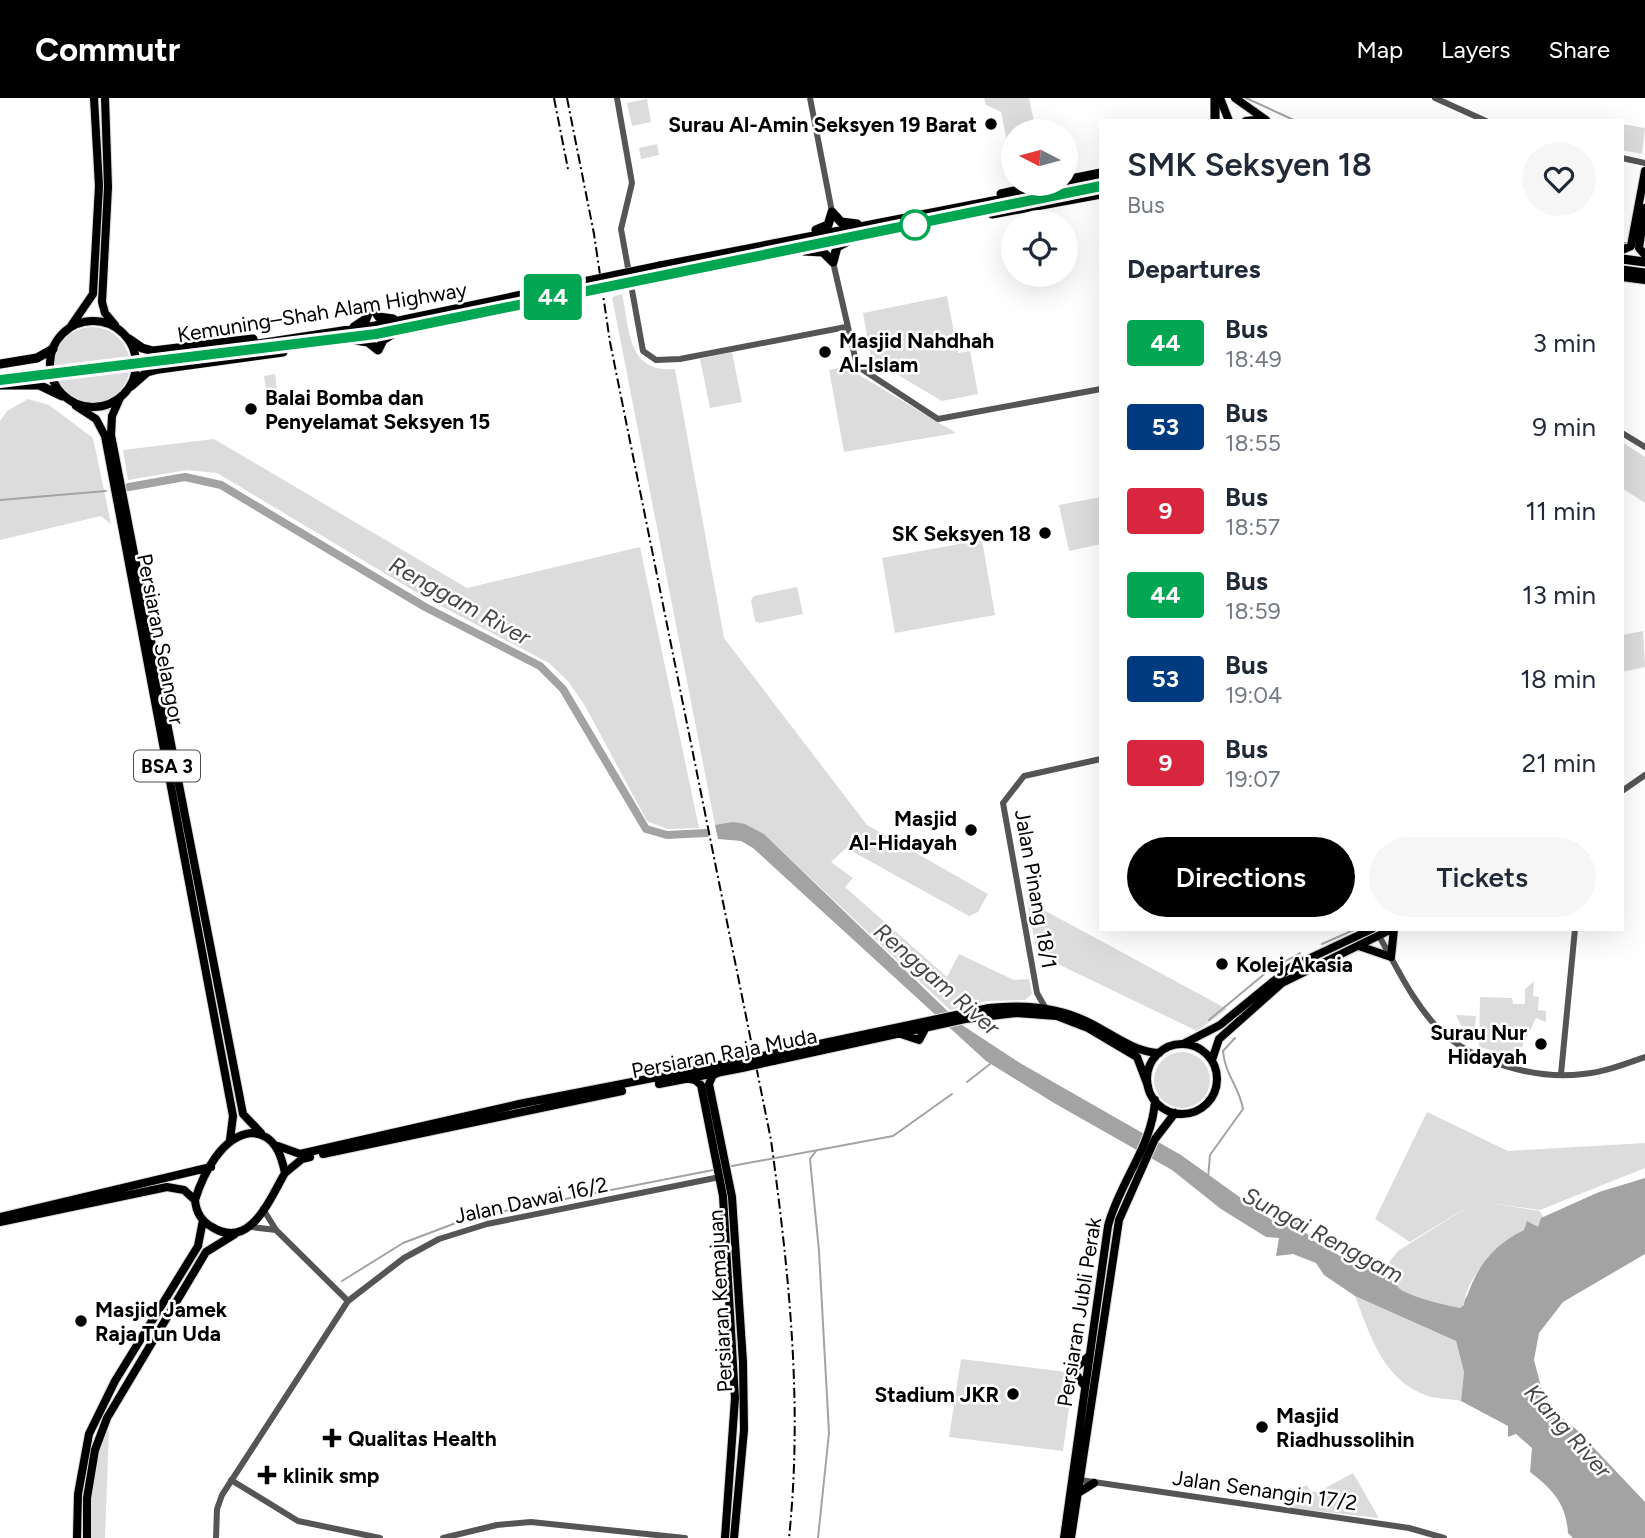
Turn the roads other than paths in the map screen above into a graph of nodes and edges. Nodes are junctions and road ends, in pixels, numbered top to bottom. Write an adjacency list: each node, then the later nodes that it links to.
1 (94, 98): 45 (main road)
2 (105, 98): 44 (main road)
3 (617, 98): 43 (street)
4 (810, 98): 25 (street)
5 (1217, 98): 8 (highway); 9 (main road)
6 (1235, 98): 10 (main road)
7 (1435, 98): 11 (street)
8 (1215, 119)
9 (1228, 119)
10 (1266, 119)
11 (1482, 119)
12 (1624, 158): 13 (street)
13 (1645, 163)
14 (1645, 172): 30 (main road)
15 (1099, 174): 16 (highway)
16 (1078, 180)
17 (1099, 180): 18 (highway, Kemuning–Shah Alam Highway)
18 (1078, 182)
19 (1099, 186): 26 (highway, Kemuning–Shah Alam Highway)
20 (1099, 194): 26 (highway)
21 (1001, 195): 23 (highway)
22 (1007, 196): 23 (highway, Kemuning–Shah Alam Highway)
23 (949, 208): 27 (highway, Kemuning–Shah Alam Highway)
24 (1645, 208): 33 (main road)
25 (832, 212): 27 (highway); 29 (highway)
26 (973, 214): 28 (highway, Kemuning–Shah Alam Highway)
27 (874, 223): 29 (highway, Kemuning–Shah Alam Highway)
28 (856, 237): 32 (highway, Kemuning–Shah Alam Highway); 35 (highway)
29 (785, 241): 41 (highway, Kemuning–Shah Alam Highway, bridge)
30 (1624, 250)
31 (1624, 251): 33 (main road)
32 (777, 252): 35 (highway); 41 (highway, Kemuning–Shah Alam Highway, bridge)
33 (1645, 255)
34 (1624, 259): 36 (highway)
35 (833, 262): 43 (street)
36 (1645, 262)
37 (1626, 271): 38 (highway)
38 (1645, 273)
39 (1624, 277): 40 (main road)
40 (1645, 280)
41 (555, 292): 42 (highway, Kemuning–Shah Alam Highway)
42 (407, 323): 46 (highway, Kemuning–Shah Alam Highway); 46 (highway); 46 (highway)
43 (846, 327): 58 (street)
44 (117, 328): 45 (main road); 47 (main road)
45 (69, 329): 50 (main road)
46 (345, 334): 48 (highway, Kemuning–Shah Alam Highway)
47 (129, 339): 48 (highway); 57 (main road)
48 (319, 339): 49 (highway, Kemuning–Shah Alam Highway); 57 (highway)
49 (245, 348): 54 (highway, Kemuning–Shah Alam Highway, bridge); 55 (highway, Kemuning–Shah Alam Highway, bridge)
50 (53, 349): 52 (highway); 60 (main road)
51 (0, 358): 52 (highway)
52 (24, 362): 53 (highway)
53 (0, 364)
54 (0, 374)
55 (0, 383): 56 (highway)
56 (16, 384): 59 (highway); 60 (highway)
57 (131, 386): 61 (main road)
58 (1099, 389)
59 (0, 392)
60 (62, 396): 62 (main road)
61 (120, 398): 62 (main road); 92 (main road, Persiaran Selangor / BSA 3)
62 (76, 406): 94 (main road, Persiaran Selangor / BSA 3)
63 (1624, 434): 64 (street)
64 (1645, 447)
65 (1099, 759): 75 (street, Jalan Pinang 18/1)
66 (1645, 775): 67 (street)
67 (1624, 790)
68 (1370, 931): 73 (main road)
69 (1389, 931): 72 (main road)
70 (1393, 931): 74 (main road)
71 (1575, 931): 87 (street)
72 (1379, 936): 73 (main road); 74 (street)
73 (1358, 942): 74 (main road); 80 (main road); 84 (main road)
74 (1391, 957): 87 (street)
75 (1037, 993): 76 (street); 77 (street, Jalan Pinang 18/1)
76 (1026, 1006): 77 (main road, Persiaran Raja Muda); 78 (main road, Persiaran Raja Muda)
77 (1045, 1007): 81 (main road, Persiaran Raja Muda)
78 (963, 1016): 79 (main road, Persiaran Raja Muda); 89 (main road, Persiaran Raja Muda)
79 (939, 1021): 83 (main road, Persiaran Raja Muda); 83 (main road, Persiaran Raja Muda)
80 (1183, 1044): 81 (main road); 84 (main road)
81 (1159, 1053): 89 (main road)
82 (1645, 1056): 87 (street)
83 (773, 1058): 85 (main road, Persiaran Raja Muda, bridge)
84 (1212, 1060): 91 (main road)
85 (741, 1064): 86 (main road, Persiaran Raja Muda); 95 (main road, Persiaran Raja Muda)
86 (722, 1071): 88 (main road, Persiaran Raja Muda); 111 (main road, Persiaran Kemajuan)
87 (1561, 1074)
88 (685, 1078): 98 (main road, Persiaran Raja Muda); 99 (main road, Persiaran Kemajuan)
89 (1148, 1086): 90 (main road)
90 (1155, 1100): 91 (main road); 93 (main road, Persiaran Jubli Perak)
91 (1175, 1113): 93 (main road, Persiaran Jubli Perak)
92 (261, 1133): 94 (main road); 95 (main road)
93 (1151, 1138): 97 (main road, Persiaran Jubli Perak)
94 (230, 1140): 96 (main road)
95 (278, 1146): 98 (main road)
96 (211, 1167): 100 (main road); 103 (main road)
97 (1135, 1169): 110 (main road, Persiaran Jubli Perak); 113 (main road, Persiaran Jubli Perak)
98 (285, 1173): 101 (main road)
99 (720, 1177): 109 (street, Jalan Dawai 16/2); 111 (main road, Persiaran Kemajuan)
100 (195, 1200): 103 (main road); 104 (main road)
101 (263, 1209): 106 (main road); 107 (street)
102 (0, 1217): 103 (main road)
103 (15, 1217): 105 (main road)
104 (203, 1220): 108 (main road); 119 (main road)
105 (0, 1222)
106 (251, 1227): 107 (street); 108 (main road)
107 (276, 1230): 109 (street)
108 (235, 1234): 120 (main road)
109 (348, 1301): 114 (street, Jalan Dawai 16/2)
110 (1090, 1356): 112 (main road, Persiaran Jubli Perak); 112 (main road)
111 (738, 1362): 125 (main road, Persiaran Kemajuan); 126 (main road, Persiaran Kemajuan)
112 (1084, 1390): 117 (main road, Persiaran Jubli Perak)
113 (1082, 1470): 115 (main road, Persiaran Jubli Perak); 116 (main road)
114 (231, 1480): 121 (street, Jalan Dawai 16/2); 122 (street)
115 (1080, 1480): 116 (street, Jalan Senangin 17/2); 117 (main road); 118 (main road, Persiaran Jubli Perak)
116 (1093, 1483): 118 (main road); 129 (street, Jalan Senangin 17/2)
117 (1070, 1484): 127 (main road, Persiaran Jubli Perak)
118 (1078, 1493): 128 (main road, Persiaran Jubli Perak)
119 (77, 1538)
120 (87, 1538)
121 (216, 1538)
122 (380, 1538)
123 (443, 1538): 124 (street)
124 (685, 1538)
125 (725, 1538)
126 (734, 1538)
127 (1064, 1538)
128 (1071, 1538)
129 (1444, 1538)

